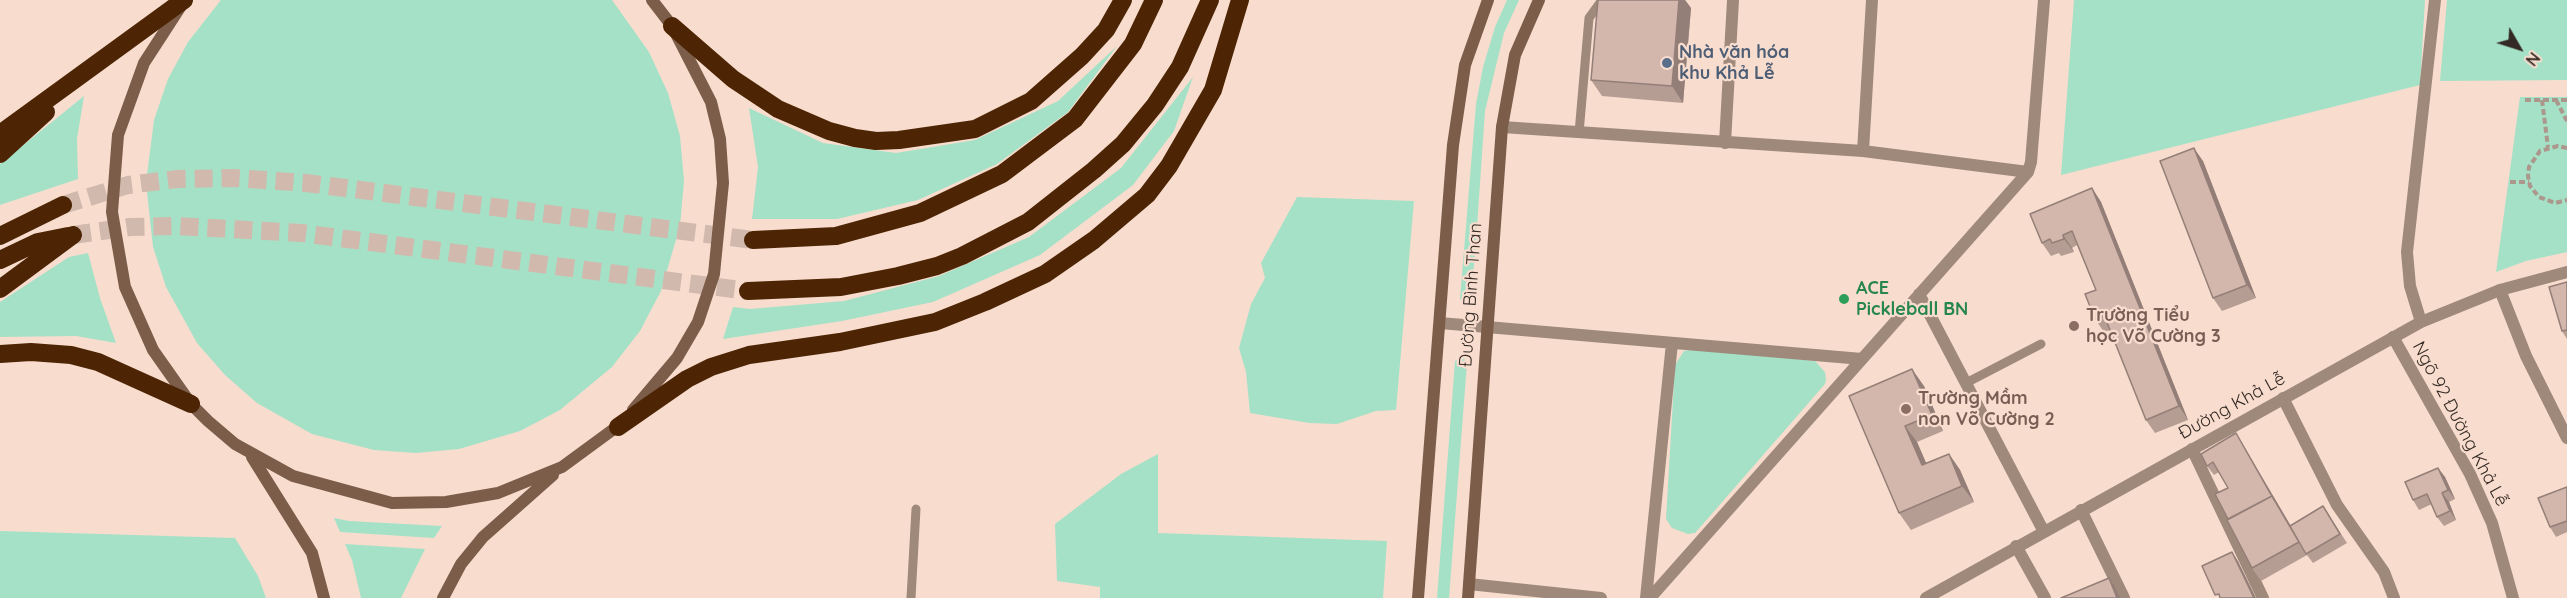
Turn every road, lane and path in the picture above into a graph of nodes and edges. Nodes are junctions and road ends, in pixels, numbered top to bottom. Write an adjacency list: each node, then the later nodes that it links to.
1 (185, 0): 15 (highway); 52 (main road)
2 (652, 0): 14 (main road)
3 (1123, 0): 14 (highway)
4 (1154, 0): 35 (highway)
5 (1210, 0): 40 (highway)
6 (1240, 0): 53 (highway)
7 (1488, 0): 43 (main road, Đường Bình Than)
8 (1539, 0): 21 (main road, Đường Bình Than)
9 (1602, 0): 22 (lane)
10 (1733, 0): 24 (street)
11 (1872, 0): 27 (street)
12 (2044, 0): 29 (street)
13 (2436, 0): 42 (street)
14 (672, 26): 53 (main road)
15 (94, 64): 23 (highway); 28 (highway)
16 (2525, 100): 17 (path)
17 (2542, 100): 18 (path); 25 (path)
18 (2556, 100): 19 (path); 20 (path)
19 (2567, 100)
20 (2567, 120)
21 (1502, 128): 22 (street); 44 (main road, Đường Bình Than)
22 (1579, 133): 24 (street)
23 (0, 134)
24 (1725, 143): 27 (street)
25 (2548, 147): 26 (path); 31 (path)
26 (2567, 148)
27 (1863, 151): 29 (street)
28 (0, 154)
29 (2028, 172): 41 (street)
30 (2510, 182): 31 (path)
31 (2529, 182): 32 (path)
32 (2567, 200)
33 (0, 224): 34 (highway)
34 (0, 236)
35 (753, 240)
36 (0, 261): 38 (highway)
37 (2567, 272): 39 (street, Đường Khả Lễ)
38 (0, 289)
39 (2500, 290): 42 (street, Đường Khả Lễ); 54 (street)
40 (748, 291)
41 (1919, 294): 49 (street); 50 (street)
42 (2421, 322): 45 (street, Đường Khả Lễ)
43 (1440, 323): 44 (street); 66 (main road, Đường Bình Than)
44 (1487, 325): 46 (street); 62 (main road, Đường Bình Than)
45 (2393, 337): 51 (street, Đường Khả Lễ); 75 (street, Ngõ 92 Đường Khả Lễ)
46 (1672, 343): 49 (street); 69 (street)
47 (2041, 344): 50 (lane)
48 (0, 354): 52 (highway)
49 (1862, 359): 69 (street)
50 (1966, 383): 60 (street)
51 (2283, 398): 55 (street, Đường Khả Lễ); 74 (street)
52 (191, 404): 56 (main road)
53 (618, 428): 57 (main road)
54 (2567, 438)
55 (2192, 450): 59 (street, Đường Khả Lễ); 73 (street)
56 (250, 453): 57 (main road); 63 (main road)
57 (562, 467): 64 (main road)
58 (916, 509): 65 (lane)
59 (2081, 510): 60 (street, Đường Khả Lễ); 72 (street)
60 (2043, 530): 61 (street, Đường Khả Lễ)
61 (2016, 546): 70 (street, Đường Khả Lễ); 71 (street)
62 (1469, 584): 67 (main road, Đường Bình Than); 68 (street)
63 (324, 598)
64 (442, 598)
65 (911, 598)
66 (1418, 598)
67 (1468, 598)
68 (1601, 598)
69 (1648, 598)
70 (1926, 598)
71 (2045, 598)
72 (2124, 598)
73 (2263, 598)
74 (2394, 598)
75 (2513, 598)

